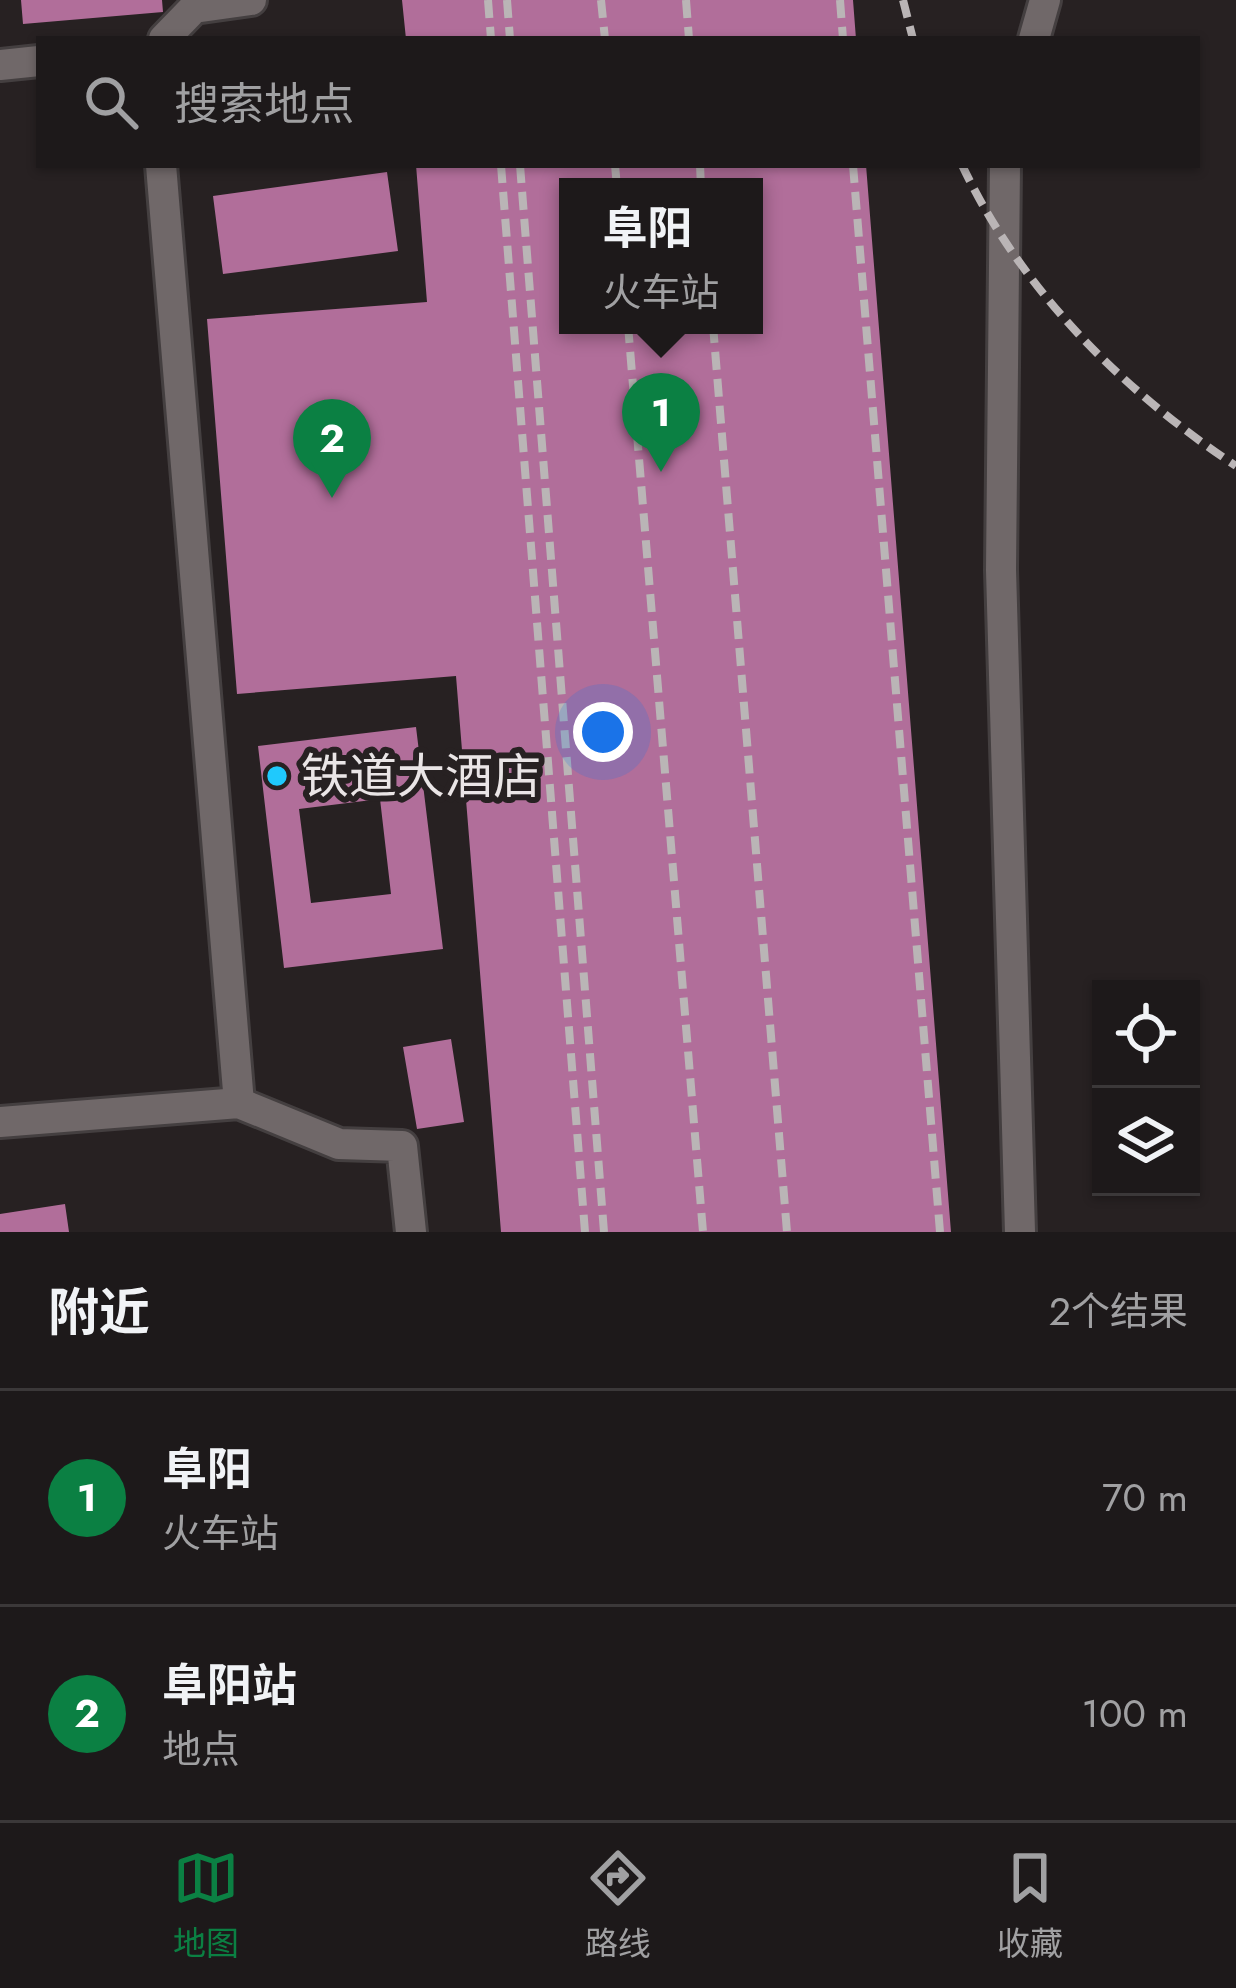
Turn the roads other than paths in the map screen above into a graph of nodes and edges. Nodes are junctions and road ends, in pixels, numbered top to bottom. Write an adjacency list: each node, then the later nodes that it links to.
1 (251, 0): 3 (street)
2 (1045, 0): 4 (street)
3 (167, 36)
4 (1035, 36)
5 (36, 61): 6 (street)
6 (0, 64)
7 (161, 168): 9 (street)
8 (1005, 168): 12 (street)
9 (238, 1103): 10 (street); 11 (street)
10 (0, 1122)
11 (411, 1232)
12 (1020, 1232)

